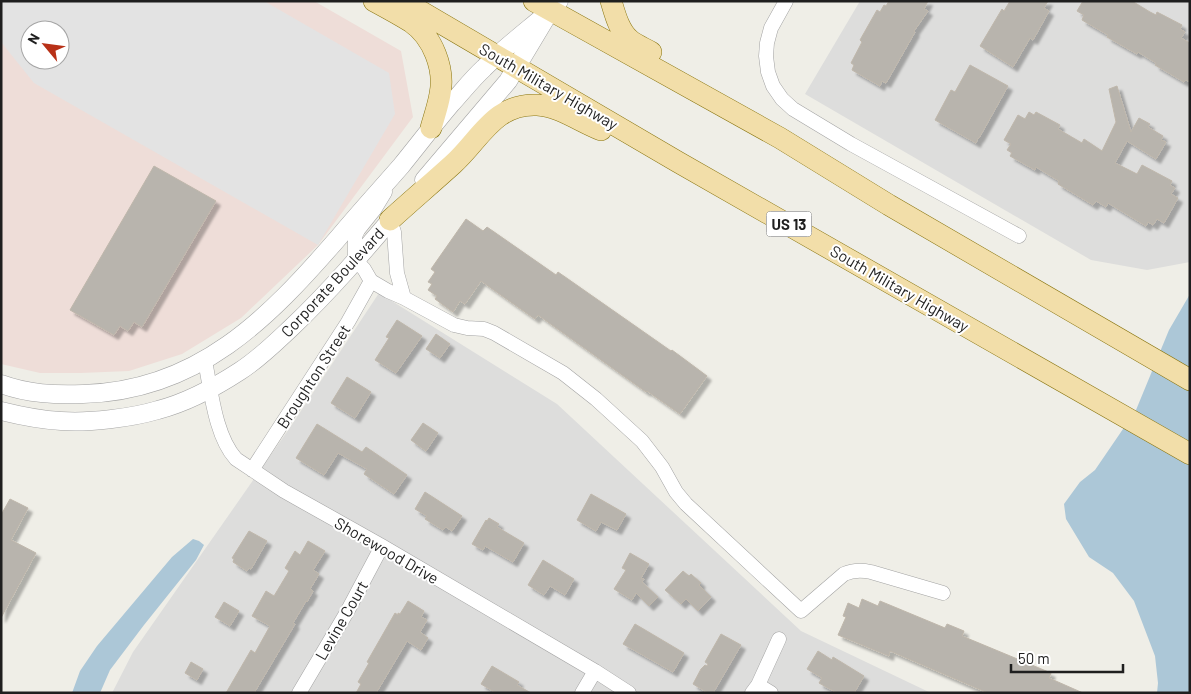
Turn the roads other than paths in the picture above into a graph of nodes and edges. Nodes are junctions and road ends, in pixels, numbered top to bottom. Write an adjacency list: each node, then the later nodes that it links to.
1 (374, 1): 8 (main road)
2 (402, 1): 6 (main road, South Military Highway / US 13)
3 (611, 1): 9 (main road)
4 (786, 1): 13 (street)
5 (548, 5): 6 (street, Corporate Boulevard); 7 (street, Corporate Boulevard); 9 (main road)
6 (497, 56): 7 (main road, South Military Highway / US 13); 8 (street, Corporate Boulevard)
7 (516, 67): 10 (main road, South Military Highway / US 13); 12 (street, Corporate Boulevard)
8 (431, 128): 11 (street, Corporate Boulevard)
9 (780, 138): 18 (main road)
10 (678, 162): 12 (main road); 22 (main road, South Military Highway / US 13)
11 (401, 165): 14 (street); 17 (street, Corporate Boulevard)
12 (390, 220): 14 (street, Corporate Boulevard); 16 (street)
13 (1019, 236)
14 (355, 260): 15 (street); 20 (street, Corporate Boulevard)
15 (371, 281): 16 (street); 23 (street, Broughton Street)
16 (404, 298): 25 (street)
17 (205, 361): 19 (street, Corporate Boulevard); 20 (street, Shorewood Drive)
18 (1190, 380)
19 (1, 384)
20 (211, 388): 21 (street, Corporate Boulevard); 23 (street, Shorewood Drive)
21 (1, 411)
22 (1190, 454)
23 (252, 470): 24 (street, Shorewood Drive)
24 (382, 546): 27 (street, Shorewood Drive); 29 (street, Levine Court)
25 (943, 593)
26 (779, 639): 28 (street)
27 (595, 671): 30 (street); 31 (street, Shorewood Drive)
28 (755, 689): 32 (street)
29 (299, 693)
30 (582, 693)
31 (629, 693)
32 (771, 693)

